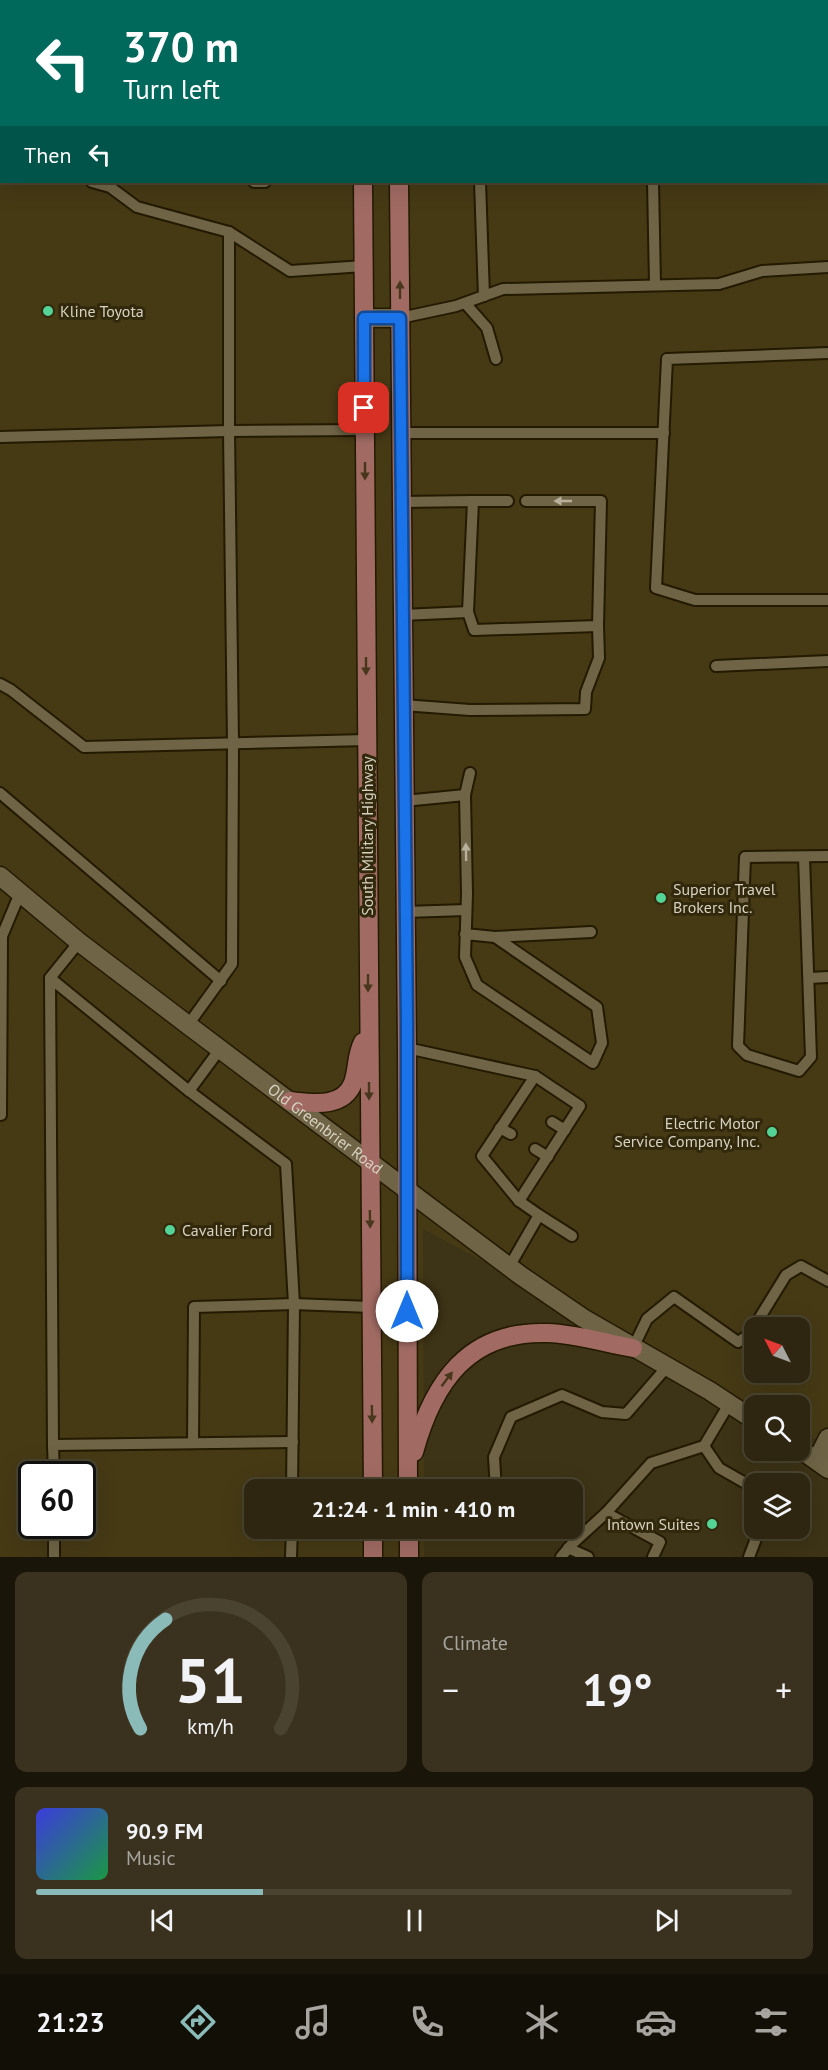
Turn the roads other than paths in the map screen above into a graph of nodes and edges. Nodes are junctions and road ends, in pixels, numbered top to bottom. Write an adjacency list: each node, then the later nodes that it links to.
1 (96, 183): 6 (lane)
2 (363, 183): 7 (main road, South Military Highway)
3 (399, 183): 13 (main road, one-way to 3)
4 (480, 183): 10 (lane)
5 (653, 183): 9 (lane)
6 (229, 232): 7 (lane); 17 (lane)
7 (364, 266): 12 (main road, South Military Highway)
8 (828, 267): 9 (lane)
9 (656, 284): 10 (lane)
10 (484, 296): 11 (lane)
11 (465, 303): 13 (lane); 15 (lane)
12 (364, 318): 13 (street); 16 (main road, South Military Highway)
13 (400, 318): 18 (main road)
14 (828, 353): 19 (lane)
15 (496, 359)
16 (365, 430): 17 (lane); 33 (main road, South Military Highway, one-way to 33)
17 (229, 431): 20 (lane); 34 (lane)
18 (401, 433): 19 (lane); 24 (main road)
19 (664, 433): 25 (lane)
20 (0, 437)
21 (473, 501): 22 (lane); 24 (lane); 26 (lane)
22 (508, 501)
23 (526, 501): 28 (lane, one-way to 23)
24 (401, 502): 27 (main road)
25 (828, 600)
26 (468, 612): 27 (lane); 28 (lane)
27 (402, 615): 32 (main road)
28 (598, 626): 32 (lane)
29 (828, 662): 30 (lane)
30 (716, 666)
31 (0, 684): 34 (lane)
32 (403, 705): 38 (main road)
33 (367, 740): 34 (lane); 54 (main road, South Military Highway, one-way to 54)
34 (233, 743): 52 (lane)
35 (470, 773): 37 (lane)
36 (0, 793): 52 (lane)
37 (465, 795): 38 (lane); 43 (lane, one-way to 37)
38 (404, 801): 44 (main road)
39 (828, 856): 40 (lane)
40 (804, 857): 51 (lane); 51 (lane)
41 (0, 876): 42 (street, Old Greenbrier Road)
42 (20, 893): 48 (street, Old Greenbrier Road); 60 (lane)
43 (466, 910): 44 (lane); 46 (lane)
44 (405, 912): 55 (main road)
45 (591, 932): 47 (lane)
46 (465, 934): 47 (lane); 47 (lane)
47 (495, 937)
48 (79, 942): 50 (lane); 53 (street, Old Greenbrier Road)
49 (828, 977): 51 (lane)
50 (50, 978): 58 (lane); 83 (lane)
51 (809, 978)
52 (221, 981): 53 (lane)
53 (188, 1026): 56 (street, Old Greenbrier Road)
54 (369, 1033): 59 (main road); 67 (main road, South Military Highway, one-way to 67)
55 (407, 1048): 57 (lane); 68 (main road)
56 (220, 1049): 58 (lane); 59 (street, Old Greenbrier Road)
57 (535, 1076): 62 (lane); 63 (lane)
58 (189, 1091): 74 (lane)
59 (290, 1101): 67 (street, Old Greenbrier Road)
60 (2, 1115)
61 (552, 1122): 63 (lane)
62 (500, 1128): 64 (lane); 69 (lane)
63 (565, 1130): 66 (lane)
64 (511, 1134)
65 (535, 1149): 66 (lane)
66 (548, 1157): 69 (lane)
67 (369, 1161): 68 (street, Old Greenbrier Road); 75 (main road, South Military Highway, one-way to 75)
68 (406, 1189): 72 (street, Old Greenbrier Road); 88 (main road)
69 (519, 1201): 70 (lane)
70 (539, 1215): 71 (lane); 72 (lane)
71 (572, 1236)
72 (509, 1267): 76 (street, Old Greenbrier Road)
73 (828, 1281): 76 (lane)
74 (294, 1304): 75 (lane); 81 (lane); 82 (lane)
75 (371, 1307): 90 (main road, South Military Highway, one-way to 90)
76 (633, 1348): 77 (street, Old Greenbrier Road); 88 (main road, one-way to 76)
77 (666, 1368): 78 (street, Old Greenbrier Road); 92 (lane)
78 (729, 1404): 79 (street, Old Greenbrier Road); 84 (lane)
79 (744, 1414)
80 (828, 1438): 87 (street)
81 (293, 1442): 82 (lane); 89 (lane)
82 (193, 1443): 83 (lane)
83 (53, 1446): 86 (lane)
84 (704, 1446): 93 (lane); 94 (lane)
85 (810, 1456): 87 (street)
86 (54, 1461)
87 (823, 1464)
88 (408, 1471): 91 (main road)
89 (292, 1479)
90 (373, 1479)
91 (408, 1479)
92 (495, 1479)
93 (744, 1482)
94 (606, 1513): 100 (lane); 106 (lane)
95 (54, 1539): 101 (lane)
96 (292, 1539): 102 (lane)
97 (373, 1539): 103 (main road)
98 (409, 1539): 104 (main road)
99 (755, 1539): 107 (lane)
100 (564, 1553): 105 (lane)
101 (54, 1557)
102 (291, 1557)
103 (373, 1557)
104 (409, 1557)
105 (588, 1557)
106 (653, 1557)
107 (748, 1557)

